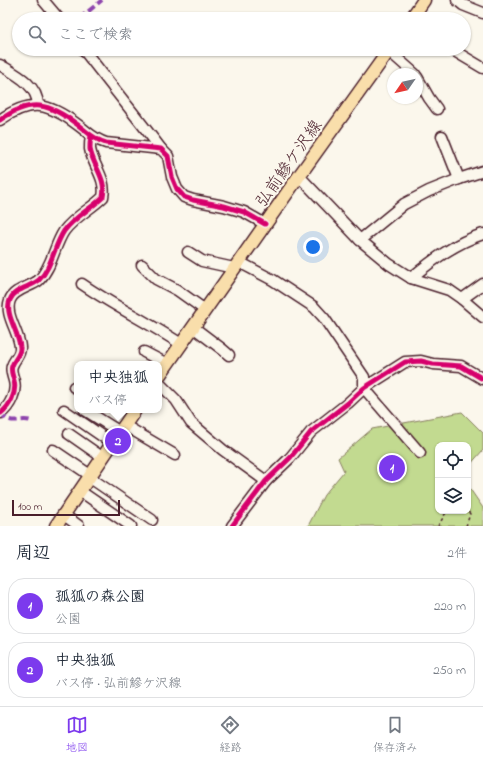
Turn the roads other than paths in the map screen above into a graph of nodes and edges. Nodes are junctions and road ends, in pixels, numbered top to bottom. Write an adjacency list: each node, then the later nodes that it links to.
1 (43, 0): 4 (street)
2 (424, 0): 5 (main road)
3 (457, 0): 6 (street)
4 (53, 12)
5 (416, 12)
6 (483, 14)
7 (89, 56): 20 (street)
8 (386, 56): 22 (main road, 弘前鰺ケ沢線)
9 (396, 56): 12 (street)
10 (463, 56): 13 (street)
11 (0, 65): 15 (street)
12 (409, 68)
13 (483, 68)
14 (423, 88): 16 (street)
15 (38, 105): 17 (street); 18 (street)
16 (437, 109)
17 (0, 120)
18 (90, 136): 20 (street); 48 (street)
19 (442, 136): 23 (street)
20 (161, 150): 24 (street)
21 (483, 172): 23 (street)
22 (299, 176): 24 (main road, 弘前鰺ケ沢線); 26 (street)
23 (459, 179): 26 (street)
24 (265, 224): 29 (main road, 弘前鰺ケ沢線)
25 (483, 234): 30 (street)
26 (360, 240): 30 (street)
27 (188, 252): 29 (street)
28 (142, 265): 34 (street)
29 (236, 265): 34 (main road, 弘前鰺ケ沢線); 46 (street)
30 (411, 278): 33 (street)
31 (82, 284): 37 (street)
32 (483, 284): 33 (street)
33 (462, 299): 35 (street)
34 (205, 310): 36 (main road, 弘前鰺ケ沢線)
35 (483, 317)
36 (193, 327): 37 (main road, 弘前鰺ケ沢線); 39 (street)
37 (181, 344): 42 (main road, 弘前鰺ケ沢線)
38 (144, 352): 40 (street)
39 (229, 356)
40 (161, 361)
41 (162, 361): 42 (street)
42 (167, 364): 43 (main road, 弘前鰺ケ沢線)
43 (162, 372)
44 (483, 379): 46 (street)
45 (162, 386): 59 (street)
46 (364, 388): 55 (street); 59 (street)
47 (64, 410): 53 (street)
48 (1, 413)
49 (91, 413): 51 (street)
50 (129, 413): 51 (main road)
51 (122, 429): 53 (main road); 56 (street)
52 (68, 434): 57 (street)
53 (112, 443): 57 (main road)
54 (53, 450): 58 (street)
55 (420, 454)
56 (175, 455)
57 (102, 457): 58 (main road)
58 (89, 476): 60 (main road); 62 (street)
59 (266, 481): 66 (street)
60 (80, 491): 61 (main road); 65 (street)
61 (64, 515): 63 (main road); 64 (street)
62 (152, 520)
63 (56, 526)
64 (79, 526)
65 (131, 526)
66 (232, 526)

